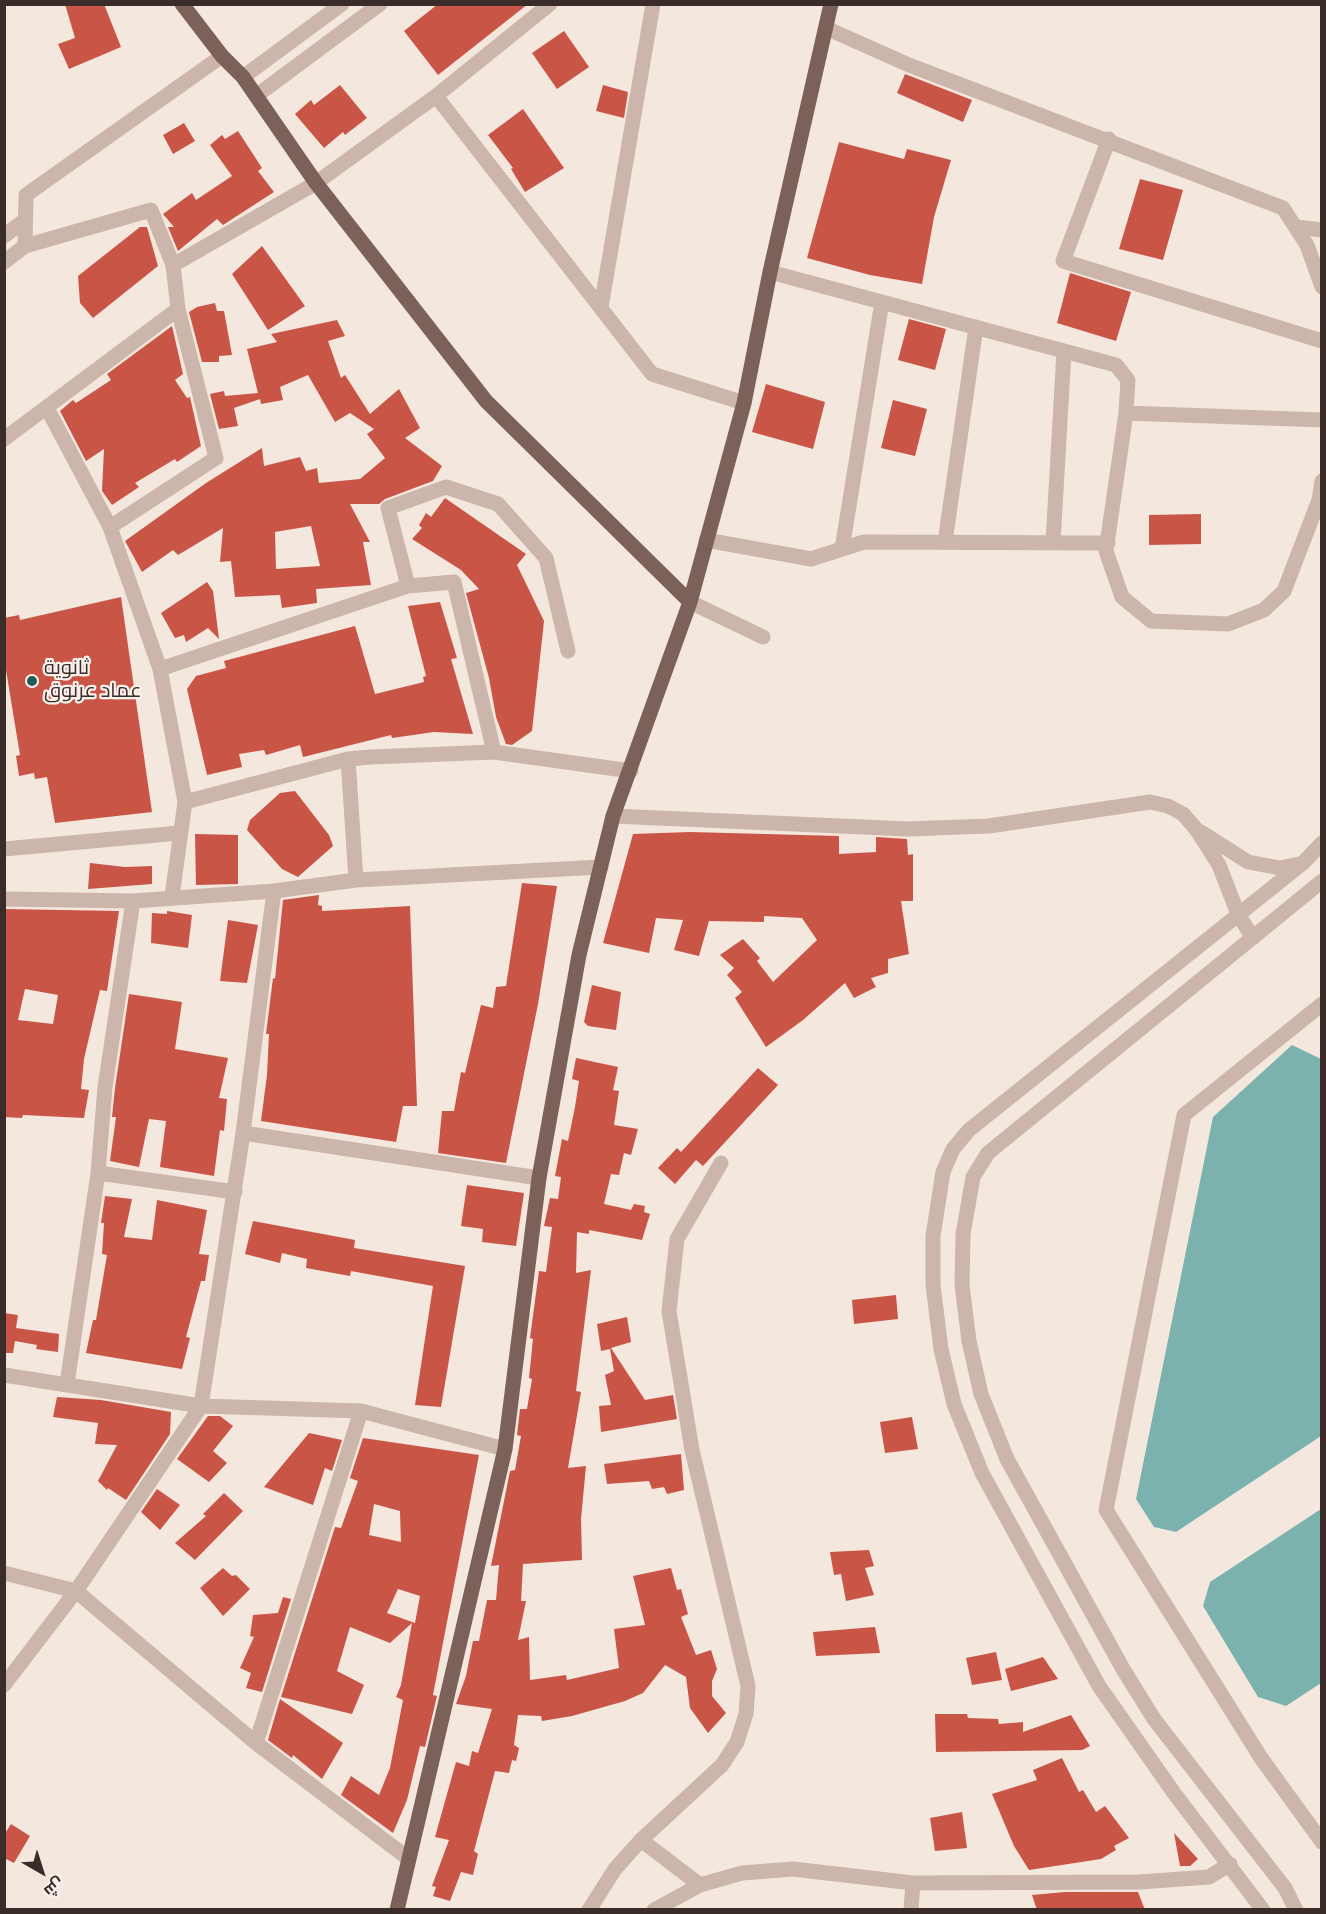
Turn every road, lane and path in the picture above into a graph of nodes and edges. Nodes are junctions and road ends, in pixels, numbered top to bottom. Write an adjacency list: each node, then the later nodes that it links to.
1 (182, 4): 8 (main road)
2 (342, 4): 9 (street)
3 (380, 4): 10 (street)
4 (550, 4): 11 (street)
5 (653, 4): 24 (street)
6 (831, 4): 7 (main road)
7 (826, 28): 12 (street); 21 (main road)
8 (222, 56): 9 (main road); 14 (street)
9 (243, 77): 10 (main road)
10 (256, 96): 13 (main road)
11 (436, 96): 13 (street); 24 (street)
12 (1109, 139): 15 (street); 27 (street)
13 (316, 183): 20 (street); 42 (main road)
14 (25, 219): 17 (street); 18 (street)
15 (1296, 227): 16 (street); 22 (street)
16 (1322, 230)
17 (4, 236)
18 (24, 246): 19 (street); 20 (street)
19 (4, 262)
20 (173, 265): 25 (street)
21 (770, 272): 23 (street); 29 (main road)
22 (1322, 287)
23 (882, 302): 26 (street); 40 (street)
24 (601, 307): 29 (street)
25 (178, 309): 30 (street); 35 (street)
26 (976, 327): 28 (street); 37 (street)
27 (1322, 341)
28 (1064, 351): 31 (street); 38 (street)
29 (744, 403): 36 (main road)
30 (46, 408): 33 (street); 35 (street)
31 (1126, 413): 32 (street); 39 (street)
32 (1322, 420)
33 (4, 439)
34 (1322, 481): 39 (street)
35 (110, 527): 45 (street)
36 (706, 540): 40 (street); 42 (main road)
37 (945, 542): 38 (street); 40 (street)
38 (1053, 543): 39 (street)
39 (1108, 543)
40 (842, 549)
41 (408, 586): 44 (street); 45 (street); 46 (street)
42 (690, 602): 43 (street); 48 (main road)
43 (763, 637)
44 (568, 651)
45 (160, 669): 49 (street)
46 (494, 752): 47 (street); 48 (street)
47 (348, 759): 49 (street); 57 (street)
48 (631, 771): 50 (main road)
49 (185, 802): 52 (street)
50 (613, 816): 51 (street); 56 (main road)
51 (1196, 829): 55 (street); 63 (street)
52 (179, 833): 54 (street); 60 (street)
53 (1322, 843): 55 (street)
54 (4, 849)
55 (1303, 863): 63 (street)
56 (601, 867): 57 (street); 69 (main road)
57 (356, 880): 59 (street)
58 (1322, 881): 64 (street)
59 (274, 891): 60 (street); 66 (street)
60 (172, 896): 62 (street)
61 (4, 899): 62 (street)
62 (133, 901): 68 (street)
63 (1238, 914): 64 (street); 83 (street)
64 (1253, 938): 86 (street)
65 (1322, 1004): 81 (street)
66 (243, 1133): 69 (street); 70 (street)
67 (721, 1163): 80 (street)
68 (98, 1173): 70 (street); 72 (street)
69 (539, 1178): 75 (main road)
70 (235, 1192): 73 (street)
71 (4, 1374): 72 (street)
72 (67, 1384): 73 (street)
73 (201, 1406): 74 (street); 77 (street)
74 (362, 1412): 75 (street); 79 (street)
75 (505, 1449): 82 (main road)
76 (4, 1573): 77 (street)
77 (76, 1591): 78 (street); 79 (street)
78 (4, 1685)
79 (256, 1743): 82 (street)
80 (641, 1840): 85 (street); 88 (street)
81 (1322, 1842)
82 (409, 1859): 87 (main road)
83 (1230, 1864): 84 (street); 91 (street)
84 (913, 1883): 85 (street); 90 (street)
85 (700, 1885): 89 (street)
86 (1296, 1909)
87 (397, 1910)
88 (589, 1910)
89 (654, 1910)
90 (911, 1910)
91 (1263, 1910)

